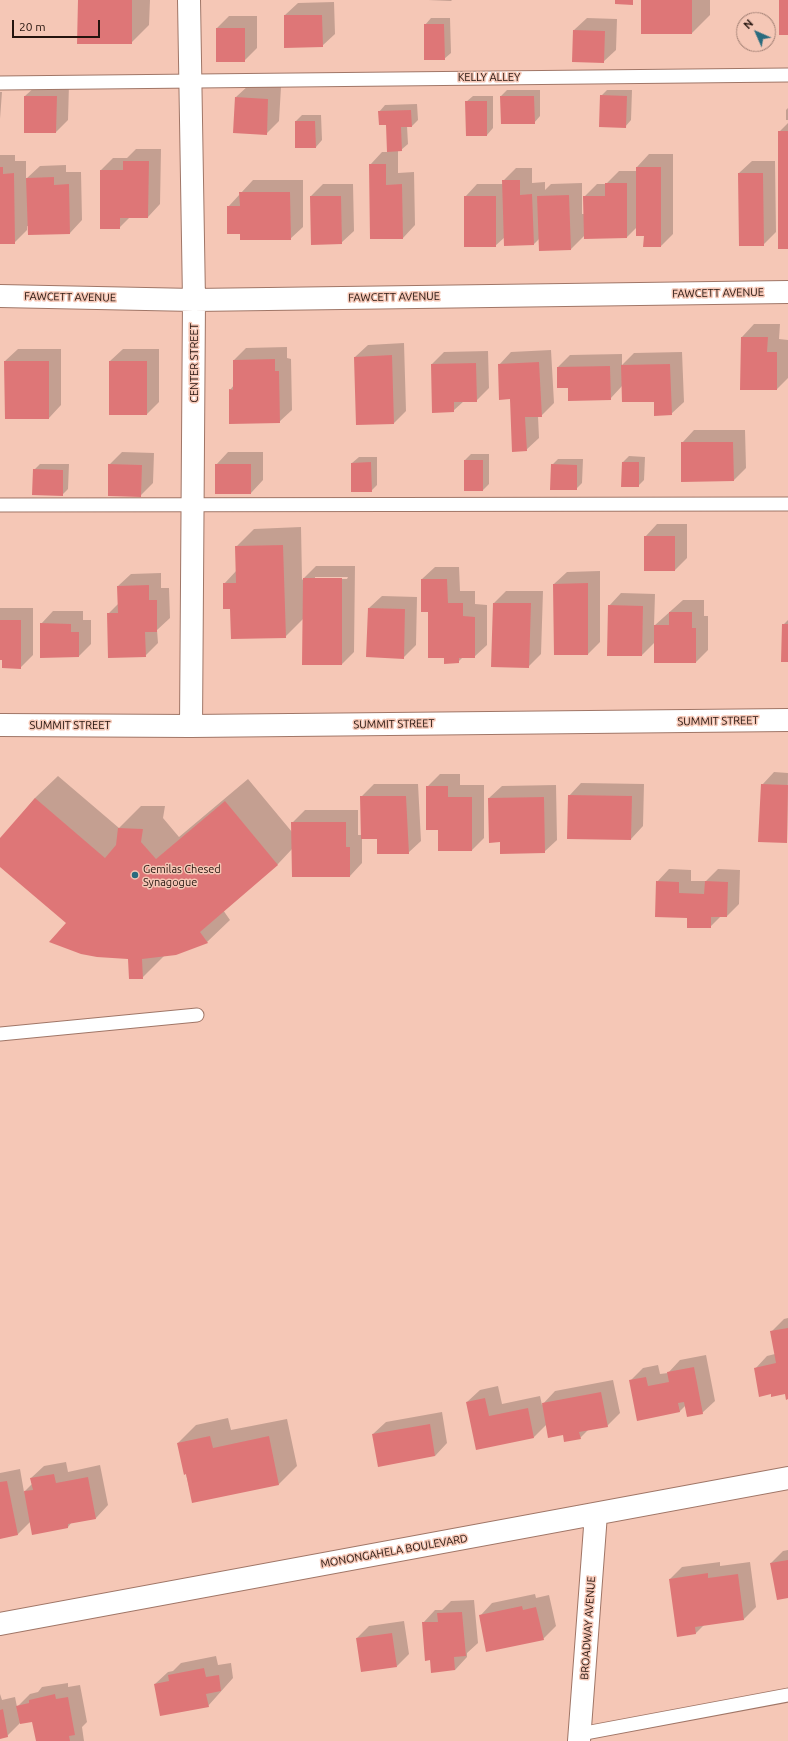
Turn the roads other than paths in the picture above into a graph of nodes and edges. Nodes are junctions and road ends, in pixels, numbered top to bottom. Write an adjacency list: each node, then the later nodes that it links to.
1 (189, 0): 3 (street, CENTER STREET)
2 (788, 74): 3 (lane, KELLY ALLEY)
3 (190, 80): 4 (lane, KELLY ALLEY); 7 (street, CENTER STREET)
4 (0, 83)
5 (788, 292): 7 (street, FAWCETT AVENUE)
6 (0, 296): 7 (street, FAWCETT AVENUE)
7 (194, 300): 10 (street, CENTER STREET)
8 (788, 504): 10 (lane)
9 (0, 505): 10 (lane)
10 (193, 505): 13 (street, CENTER STREET)
11 (788, 720): 13 (street, SUMMIT STREET)
12 (0, 725): 13 (street, SUMMIT STREET)
13 (191, 726)
14 (197, 1015): 15 (lane)
15 (0, 1034)
16 (788, 1478): 17 (street, MONONGAHELA BOULEVARD)
17 (596, 1514): 18 (street, MONONGAHELA BOULEVARD); 20 (street, BROADWAY AVENUE)
18 (0, 1624)
19 (788, 1694): 20 (lane)
20 (580, 1738)

